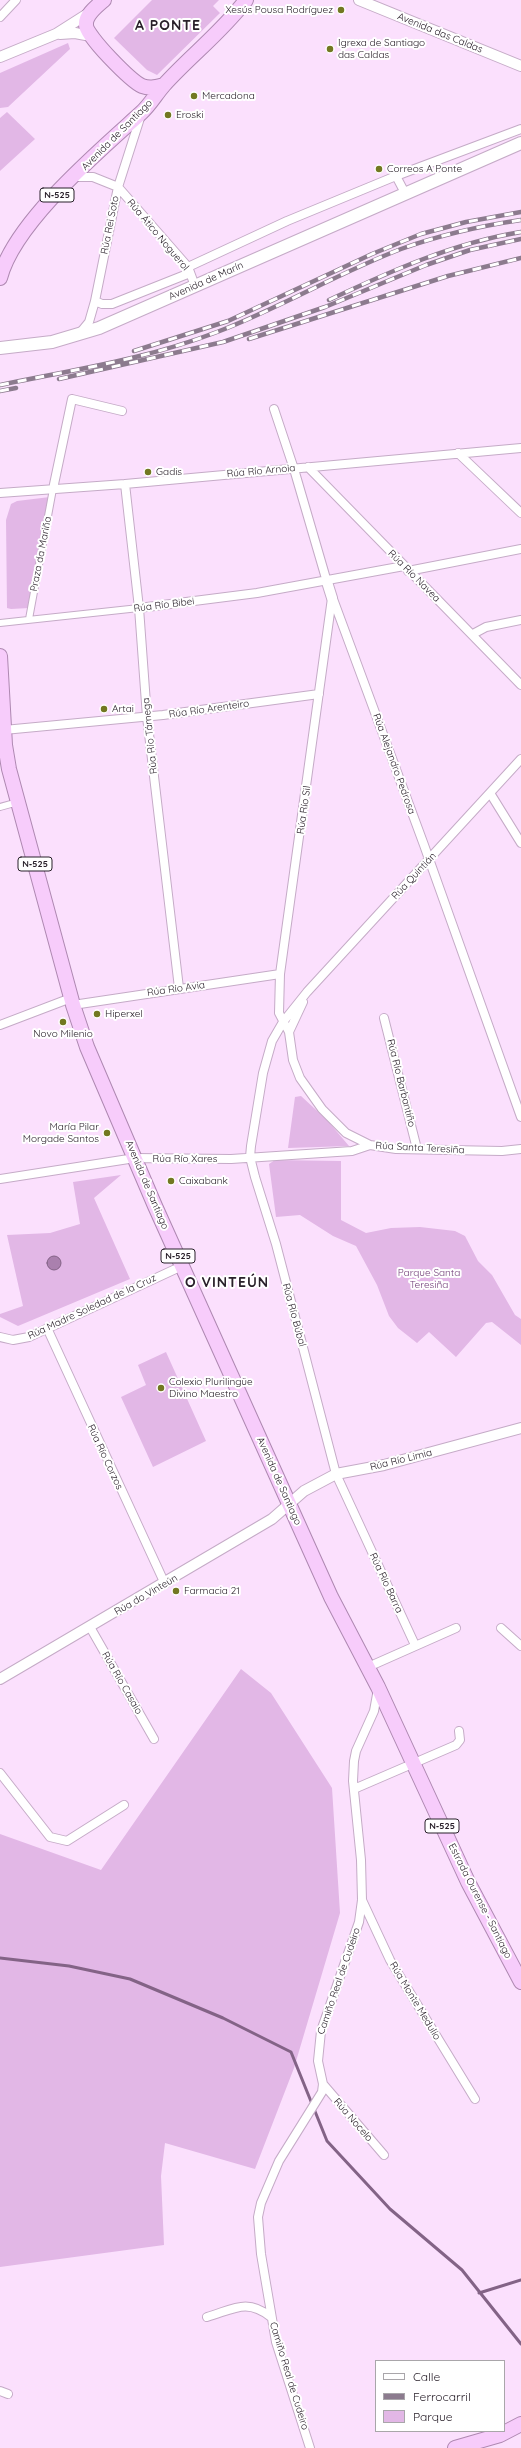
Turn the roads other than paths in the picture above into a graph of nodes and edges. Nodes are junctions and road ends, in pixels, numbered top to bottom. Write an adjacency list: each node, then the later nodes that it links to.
1 (16, 0): 6 (street)
2 (104, 0): 5 (highway)
3 (246, 0): 12 (highway, Avenida de Santiago / N-525)
4 (359, 0): 10 (street, Avenida das Caldas)
5 (92, 11): 7 (street); 8 (highway)
6 (0, 17)
7 (56, 34): 8 (street); 9 (street)
8 (90, 36): 11 (highway)
9 (0, 57)
10 (521, 66)
11 (137, 83): 12 (highway); 14 (highway)
12 (164, 85): 13 (highway, Avenida de Santiago / N-525)
13 (142, 112): 14 (highway, Avenida de Santiago / N-525); 21 (street, Rúa Rei Soto)
14 (130, 123): 20 (highway, Avenida de Santiago / N-525)
15 (521, 129): 16 (street, Avenida de Marín)
16 (499, 137): 18 (street); 19 (street, Avenida de Marín)
17 (521, 143): 18 (main road, Avenida de Marín)
18 (505, 150): 22 (main road, Avenida de Marín)
19 (396, 176): 22 (street); 23 (street, Avenida de Marín)
20 (74, 177): 21 (street); 24 (highway, Avenida de Santiago / N-525)
21 (118, 187): 23 (street, Rúa Ático Noguerol); 26 (street, Rúa Rei Soto)
22 (405, 193): 25 (main road, Avenida de Marín)
23 (189, 270): 25 (street, Rúa Ático Noguerol); 26 (street, Avenida de Marín)
24 (0, 278)
25 (195, 286): 27 (main road, Avenida de Marín)
26 (95, 301): 27 (street, Rúa Rei Soto)
27 (77, 336): 28 (main road, Avenida de Marín)
28 (0, 348)
29 (274, 409): 34 (street, Rúa Alejandro Pedrosa)
30 (122, 411): 36 (street)
31 (521, 448): 32 (street, Rúa Río Arnoia)
32 (458, 453): 33 (street, Rúa Río Arnoia); 38 (street)
33 (308, 467): 34 (street, Rúa Río Arnoia); 40 (street, Rúa Río Navea)
34 (294, 469): 35 (street, Rúa Río Arnoia); 41 (street, Rúa Alejandro Pedrosa)
35 (125, 484): 36 (street, Rúa Río Arnoia); 43 (street, Rúa Río Támega)
36 (53, 489): 37 (street, Rúa Río Arnoia); 44 (street, Praza da Mariña)
37 (0, 493)
38 (521, 513)
39 (521, 549): 40 (street, Rúa Río Bibei)
40 (406, 568): 41 (street, Rúa Río Bibei); 49 (street, Rúa Río Navea)
41 (327, 582): 42 (street, Rúa Alejandro Pedrosa); 43 (street, Rúa Río Bibei)
42 (332, 598): 47 (street, Rúa Alejandro Pedrosa); 48 (street, Rúa Río Sil)
43 (139, 608): 44 (street, Rúa Río Bibei); 53 (street, Rúa Río Támega)
44 (29, 619): 46 (street, Rúa Río Bibei)
45 (521, 620): 49 (street)
46 (0, 623)
47 (344, 626): 48 (street); 60 (street, Rúa Alejandro Pedrosa)
48 (328, 628): 52 (street, Rúa Río Sil)
49 (473, 634): 51 (street, Rúa Río Navea)
50 (0, 656): 54 (highway, Avenida de Santiago / N-525)
51 (521, 685)
52 (319, 694): 53 (street, Rúa Río Arenteiro); 61 (street, Rúa Río Sil)
53 (147, 717): 54 (street, Rúa Río Arenteiro); 62 (street, Rúa Río Támega)
54 (4, 730): 57 (highway, Avenida de Santiago / N-525)
55 (521, 759): 56 (street, Rúa Quintián)
56 (490, 793): 59 (street); 60 (street, Rúa Quintián)
57 (18, 802): 58 (street); 64 (highway, Avenida de Santiago / N-525)
58 (0, 807)
59 (521, 843)
60 (429, 860): 63 (street, Rúa Quintián); 69 (street, Rúa Alejandro Pedrosa)
61 (280, 974): 62 (street, Rúa Río Avia); 66 (street, Rúa Río Sil)
62 (179, 988): 64 (street, Rúa Río Avia)
63 (307, 992): 66 (street, Rúa Quintián); 68 (street, Rúa Quintián)
64 (72, 1002): 67 (street, Rúa Río Avia); 74 (highway, Avenida de Santiago / N-525)
65 (384, 1018): 71 (street, Rúa Río Barbantiño)
66 (283, 1022): 68 (street, Rúa Río Sil); 73 (street)
67 (0, 1025)
68 (289, 1032): 70 (street, Rúa Santa Teresiña)
69 (521, 1117)
70 (370, 1145): 71 (street, Rúa Santa Teresiña); 73 (street, Rúa Río Xares)
71 (417, 1148): 72 (street, Rúa Santa Teresiña)
72 (521, 1149)
73 (250, 1157): 74 (street, Rúa Río Xares); 80 (street, Rúa Río Búbal)
74 (135, 1158): 75 (street, Rúa Río Xares); 76 (highway, Avenida de Santiago / N-525)
75 (0, 1179)
76 (182, 1266): 77 (street, Rúa Madre Soledad de la Cruz); 81 (highway, Avenida de Santiago / N-525)
77 (47, 1328): 78 (street, Rúa Madre Soledad de la Cruz); 82 (street, Rúa Río Corzos)
78 (0, 1337)
79 (521, 1428): 80 (street, Rúa Río Limia)
80 (336, 1474): 81 (street, Rúa Río Limia); 86 (street, Rúa Río Barra)
81 (289, 1505): 82 (street, Rúa do Vinteún); 88 (highway, Avenida de Santiago / N-525)
82 (165, 1584): 83 (street, Rúa do Vinteún)
83 (90, 1627): 89 (street, Rúa do Vinteún); 92 (street, Rúa Río Casaio)
84 (456, 1628): 86 (street)
85 (501, 1628): 87 (street)
86 (416, 1645): 88 (street)
87 (521, 1646)
88 (368, 1667): 90 (highway, Avenida de Santiago / N-525)
89 (0, 1679)
90 (378, 1687): 93 (highway, Estrada Ourense - Santiago / N-525); 95 (street, Camiño Real de Cudeiro)
91 (459, 1731): 93 (street)
92 (154, 1738)
93 (413, 1762): 95 (street); 98 (highway, Estrada Ourense - Santiago / N-525)
94 (0, 1773): 96 (street)
95 (354, 1789): 97 (street, Camiño Real de Cudeiro)
96 (124, 1805)
97 (362, 1900): 101 (street, Camiño Real de Cudeiro); 102 (street, Rúa Monte Medulio)
98 (511, 1962): 99 (highway, Estrada Ourense - Santiago / N-525); 100 (highway, Estrada Ourense - Santiago / N-525)
99 (521, 1976)
100 (521, 1982)
101 (323, 2084): 103 (street, Rúa Nocelo); 104 (street, Camiño Real de Cudeiro)
102 (475, 2099)
103 (384, 2155)
104 (271, 2317): 105 (street); 107 (street, Camiño Real de Cudeiro)
105 (207, 2318)
106 (521, 2424): 108 (highway)
107 (310, 2448)
108 (456, 2448)

